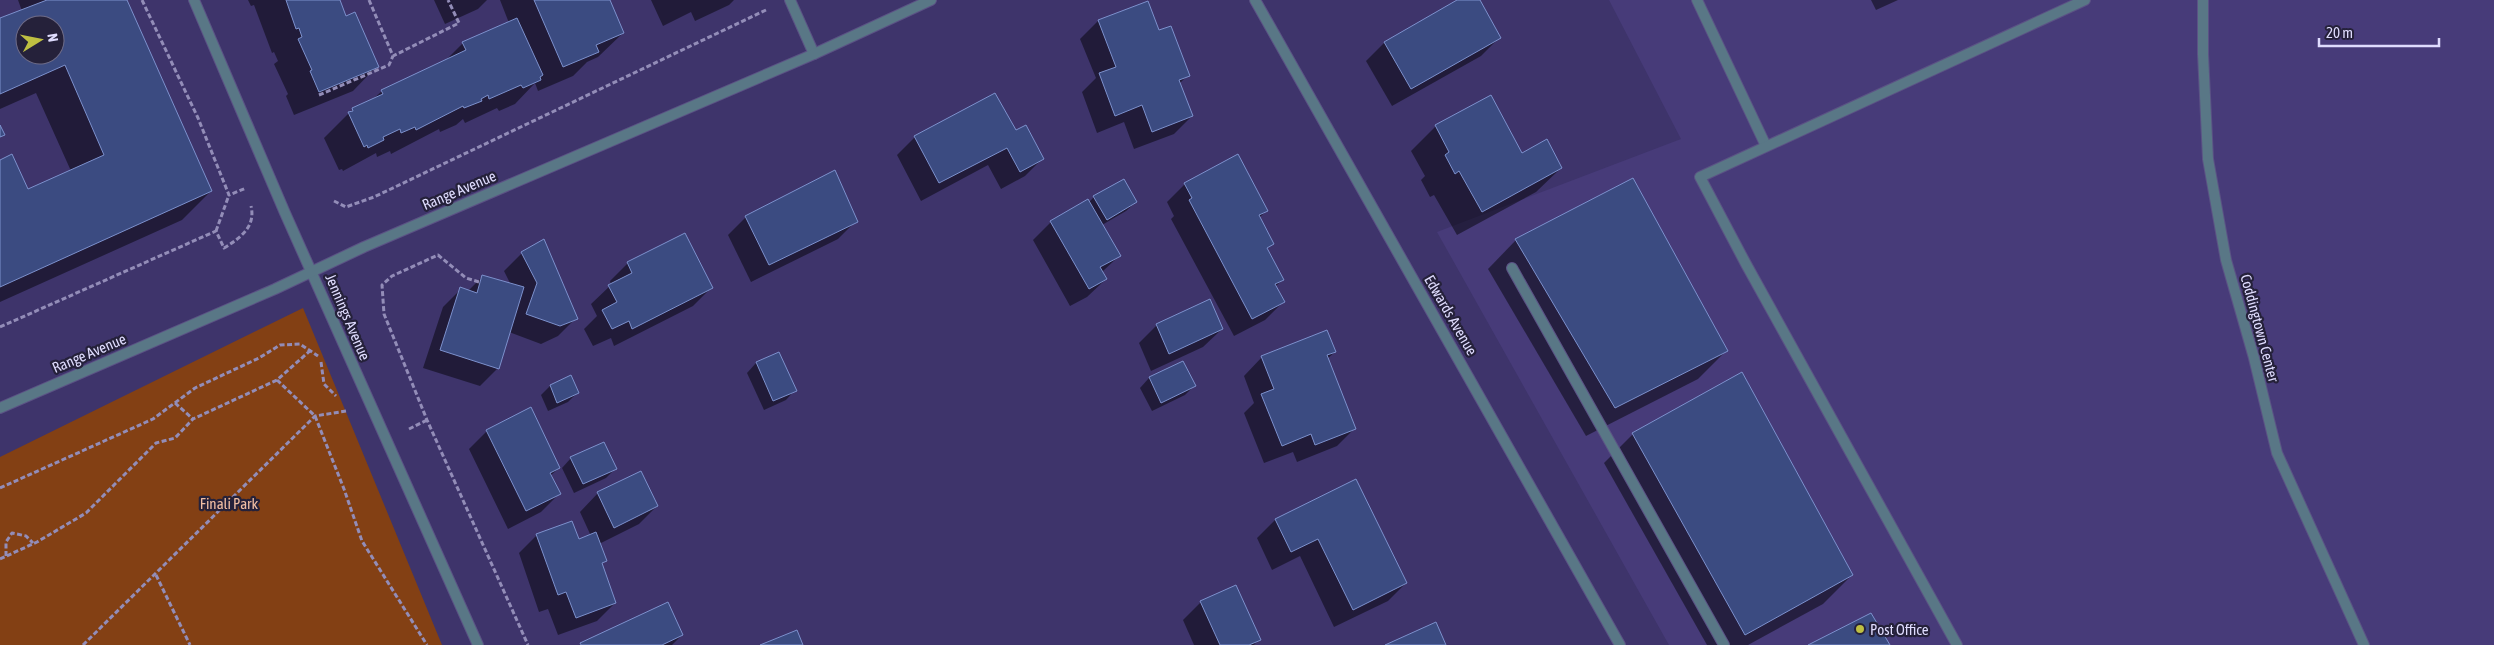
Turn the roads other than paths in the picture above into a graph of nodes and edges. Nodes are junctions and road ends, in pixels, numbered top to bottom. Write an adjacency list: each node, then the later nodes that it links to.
1 (194, 0): 11 (street, Jennings Avenue)
2 (790, 0): 8 (street)
3 (931, 0): 8 (street, Range Avenue)
4 (1254, 0): 14 (street, Edwards Avenue)
5 (1697, 0): 9 (street)
6 (2086, 0): 9 (street)
7 (2203, 0): 17 (street, Coddingtown Center)
8 (814, 54): 11 (street, Range Avenue)
9 (1766, 146): 16 (street)
10 (1512, 268): 15 (street)
11 (312, 271): 12 (street, Range Avenue); 13 (street, Jennings Avenue)
12 (0, 408)
13 (478, 645)
14 (1620, 645)
15 (1724, 645)
16 (1957, 645)
17 (2364, 645)

